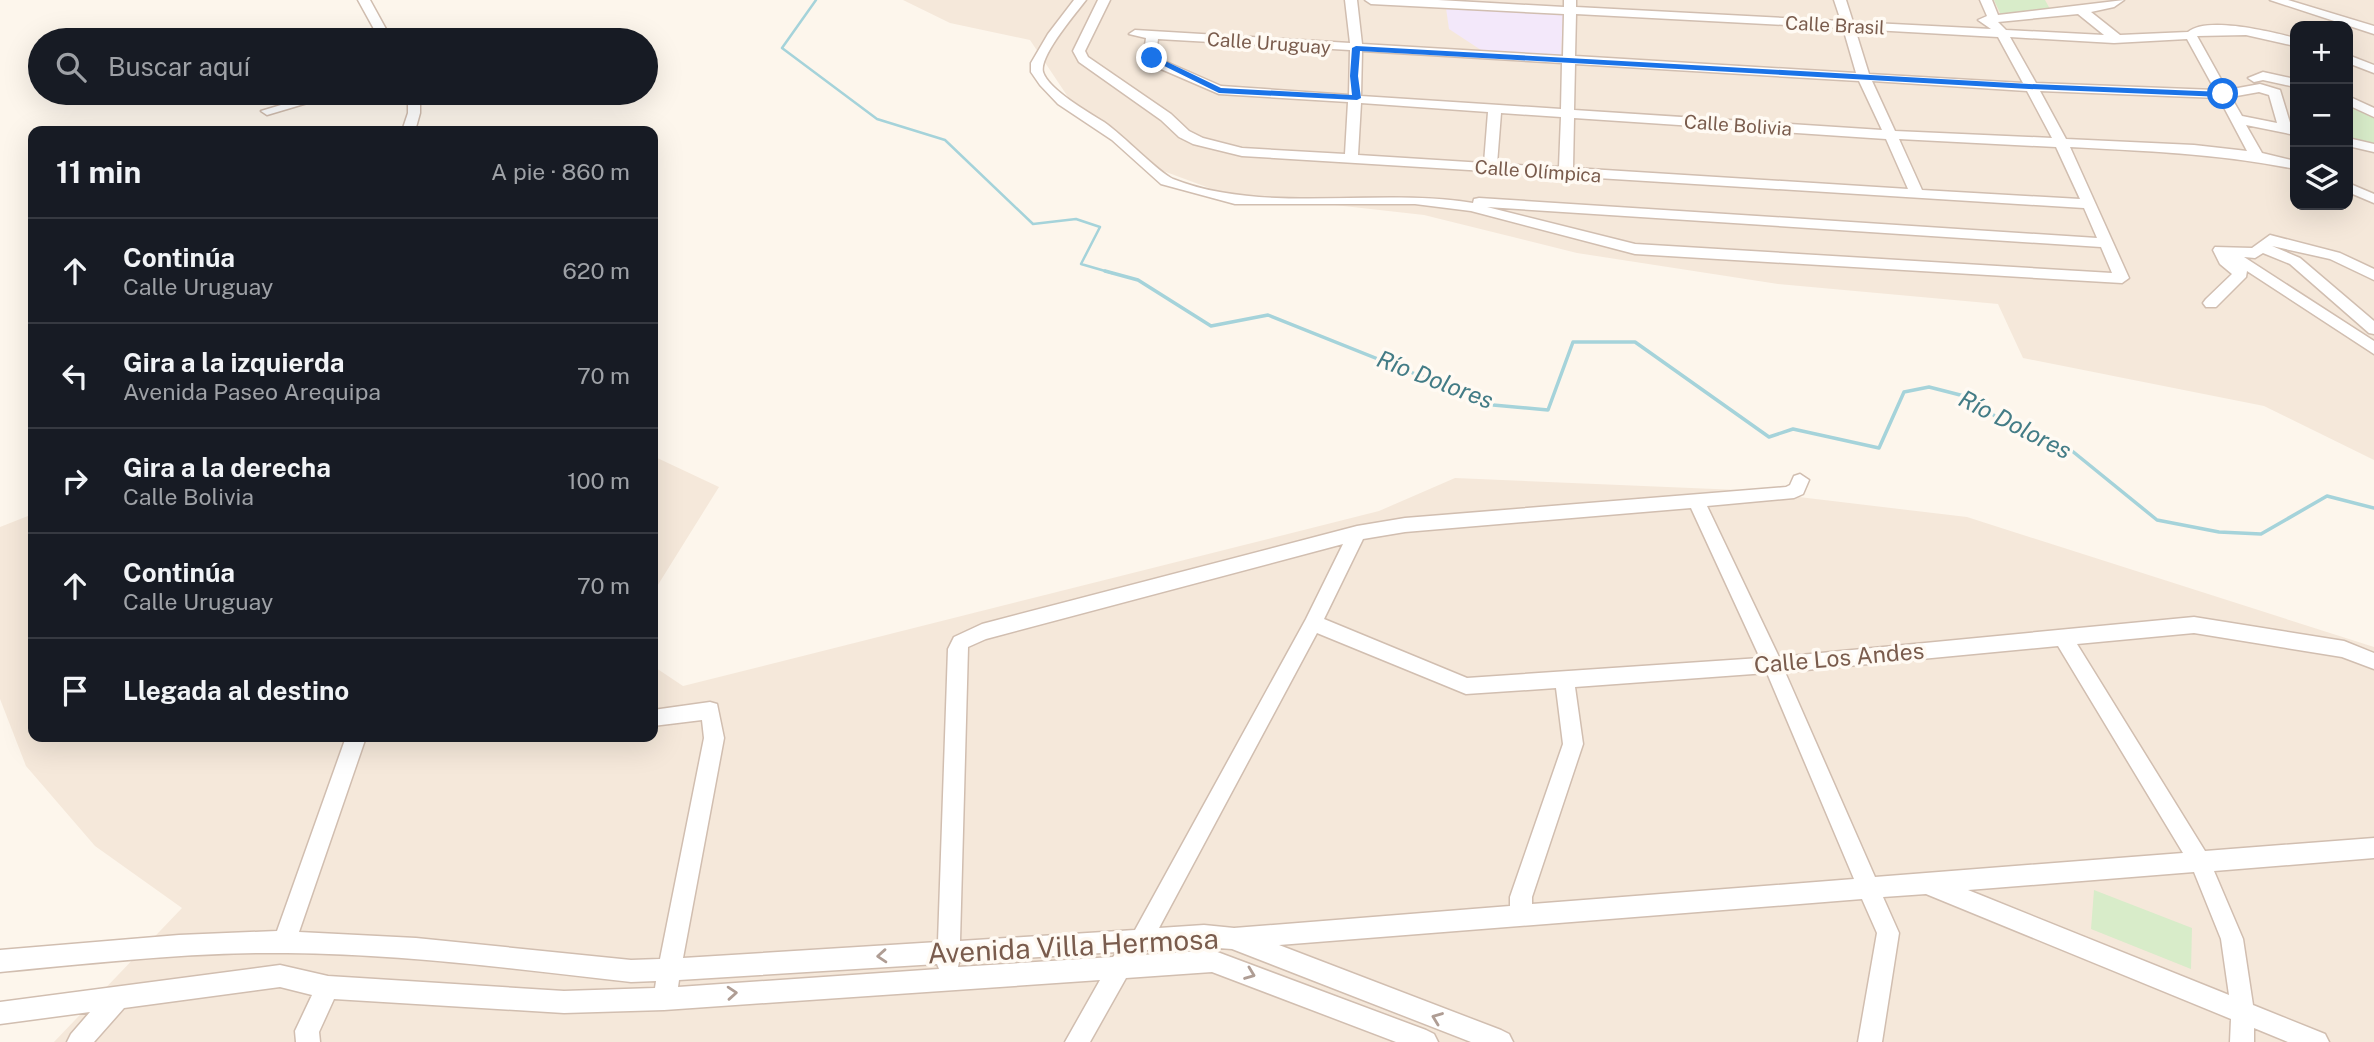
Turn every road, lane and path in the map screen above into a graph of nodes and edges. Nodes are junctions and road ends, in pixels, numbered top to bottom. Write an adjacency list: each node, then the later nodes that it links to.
1 (364, 0): 15 (street)
2 (1080, 0): 58 (street)
3 (1104, 0): 49 (street, Calle Olímpica)
4 (1351, 0): 24 (street)
5 (1371, 0): 10 (street, Calle Brasil)
6 (1840, 0): 14 (street)
7 (1986, 0): 13 (street)
8 (2118, 0): 12 (street)
9 (2276, 0): 17 (street)
10 (1416, 1): 11 (street, Calle Brasil)
11 (1569, 6): 14 (street, Calle Brasil); 25 (street)
12 (2082, 10): 13 (street); 22 (street)
13 (1994, 19): 16 (street); 18 (street)
14 (1848, 25): 16 (street, Calle Brasil); 28 (street)
15 (379, 28)
16 (1925, 29): 18 (street, Calle Brasil)
17 (2374, 30)
18 (2002, 33): 22 (street, Calle Brasil); 30 (street)
19 (1135, 34): 20 (street, Calle Uruguay)
20 (1153, 35): 24 (street, Calle Uruguay); 31 (street, Calle Uruguay)
21 (2191, 35): 22 (street, Calle Brasil); 23 (street, Calle Brasil); 32 (street)
22 (2117, 39)
23 (2290, 40)
24 (1356, 48): 25 (street, Calle Uruguay); 33 (street)
25 (1568, 60): 28 (street, Calle Uruguay); 39 (street)
26 (2353, 61): 27 (street)
27 (2374, 69)
28 (1864, 77): 30 (street, Calle Uruguay); 44 (street)
29 (2290, 82): 32 (street)
30 (2029, 86): 32 (street, Calle Uruguay); 46 (street)
31 (1219, 90): 33 (street, Calle Bolivia)
32 (2223, 94): 41 (street); 43 (street, Calle Uruguay)
33 (1357, 98): 37 (street, Calle Bolivia); 49 (street)
34 (2353, 102): 40 (street)
35 (285, 105): 38 (street)
36 (414, 105): 42 (street)
37 (1495, 108): 39 (street, Calle Bolivia); 51 (street)
38 (267, 111)
39 (1568, 113): 44 (street, Calle Bolivia); 52 (street)
40 (2374, 113)
41 (2238, 119): 43 (street); 48 (street)
42 (410, 126)
43 (2290, 130)
44 (1892, 135): 46 (street, Calle Bolivia); 56 (street)
45 (2353, 143): 47 (street)
46 (2062, 144): 48 (street, Calle Bolivia); 59 (street)
47 (2374, 148)
48 (2257, 156): 50 (street, Calle Bolivia)
49 (1351, 158): 51 (street, Calle Olímpica)
50 (2290, 166)
51 (1490, 168): 52 (street, Calle Olímpica)
52 (1566, 173): 56 (street, Calle Olímpica)
53 (2353, 178): 54 (street)
54 (2374, 184)
55 (2353, 189): 57 (street)
56 (1918, 195): 59 (street, Calle Olímpica)
57 (2374, 198)
58 (1415, 200): 60 (street); 60 (street)
59 (2087, 204): 60 (street)
60 (2105, 243)
61 (2263, 248): 62 (street); 63 (street); 65 (street)
62 (2220, 250): 64 (street); 66 (street)
63 (2374, 275)
64 (2211, 303)
65 (2374, 329)
66 (2374, 349)
67 (1800, 481): 68 (street)
68 (1697, 503): 69 (street); 73 (street)
69 (1357, 533): 70 (street); 85 (street)
70 (1313, 623): 74 (street, Calle Los Andes); 83 (street)
71 (2063, 637): 72 (street, Calle Los Andes); 73 (street, Calle Los Andes); 78 (street)
72 (2374, 661)
73 (1773, 665): 74 (street, Calle Los Andes); 80 (street)
74 (1564, 680): 81 (street)
75 (658, 717): 88 (street)
76 (354, 742): 84 (street)
77 (2374, 849): 78 (street)
78 (2200, 862): 79 (street); 93 (street)
79 (1930, 885): 80 (street); 93 (street)
80 (1870, 887): 81 (street); 101 (street)
81 (1521, 913): 82 (street)
82 (1232, 938): 83 (street, Avenida Villa Hermosa); 95 (street, Avenida Villa Hermosa, one-way to 82)
83 (1141, 940): 85 (street, Avenida Villa Hermosa); 87 (street)
84 (284, 942): 86 (street, Avenida Villa Hermosa); 88 (street, Avenida Villa Hermosa)
85 (948, 952): 88 (street, Avenida Villa Hermosa, one-way to 88); 89 (street)
86 (0, 961)
87 (1121, 965): 89 (street, Avenida Villa Hermosa); 98 (street); 99 (street, Avenida Villa Hermosa, one-way to 99)
88 (669, 970): 92 (street)
89 (948, 978): 92 (street, Avenida Villa Hermosa, one-way to 89)
90 (328, 987): 91 (street, Avenida Villa Hermosa); 92 (street, Avenida Villa Hermosa); 97 (street)
91 (118, 998): 94 (street, Avenida Villa Hermosa); 96 (street)
92 (664, 999)
93 (2243, 1011): 102 (street); 103 (street)
94 (0, 1013)
95 (1466, 1036): 100 (street, Avenida Villa Hermosa)
96 (79, 1042)
97 (308, 1042)
98 (1077, 1042)
99 (1426, 1042)
100 (1501, 1042)
101 (1870, 1042)
102 (2242, 1042)
103 (2317, 1042)

